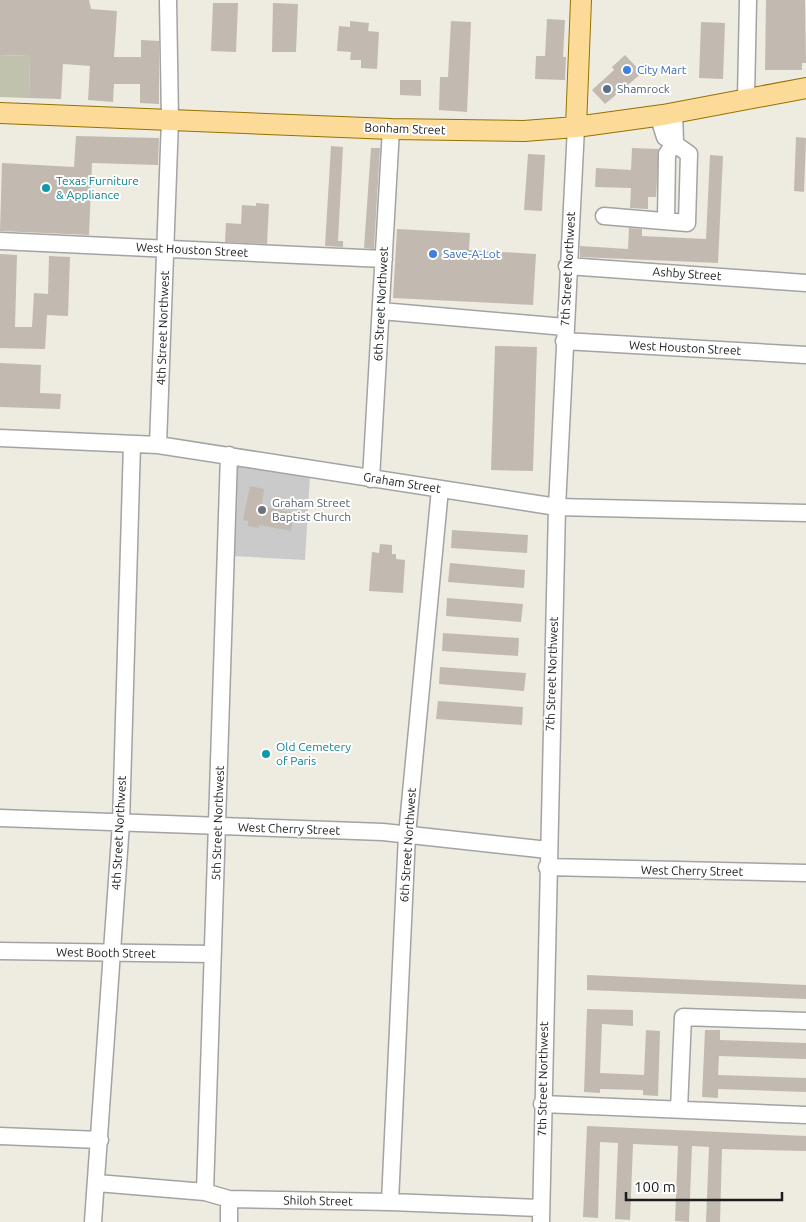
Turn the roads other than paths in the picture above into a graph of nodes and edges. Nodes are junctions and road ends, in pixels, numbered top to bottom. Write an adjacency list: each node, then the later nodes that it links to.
1 (168, 0): 8 (street, 4th Street Northwest)
2 (581, 0): 9 (main road)
3 (748, 0): 5 (street)
4 (806, 88): 5 (main road, Bonham Street)
5 (746, 98): 7 (main road, Bonham Street)
6 (0, 113): 8 (main road, Bonham Street)
7 (666, 114): 9 (main road, Bonham Street); 11 (street)
8 (170, 120): 10 (main road, Bonham Street); 15 (street, 4th Street Northwest)
9 (576, 127): 10 (main road, Bonham Street); 17 (street, 7th Street Northwest)
10 (391, 128): 16 (street, 6th Street Northwest)
11 (675, 142): 13 (street); 13 (street)
12 (604, 216): 13 (street)
13 (666, 221)
14 (0, 241): 15 (street, West Houston Street)
15 (166, 249): 16 (street, West Houston Street); 24 (street, 4th Street Northwest)
16 (384, 260): 19 (street, 6th Street Northwest)
17 (568, 266): 18 (street, Ashby Street); 20 (street, 7th Street Northwest)
18 (806, 283)
19 (381, 311): 20 (street, West Houston Street); 26 (street, 6th Street Northwest)
20 (564, 334): 21 (street, West Houston Street); 28 (street, 7th Street Northwest)
21 (806, 355)
22 (0, 438): 23 (street, Graham Street)
23 (132, 444): 24 (street, Graham Street); 31 (street, 4th Street Northwest)
24 (158, 445): 25 (street, Graham Street)
25 (229, 455): 26 (street, Graham Street); 32 (street, 5th Street Northwest)
26 (371, 479): 27 (street, Graham Street)
27 (440, 490): 28 (street, Graham Street); 33 (street, 6th Street Northwest)
28 (557, 507): 29 (street, Graham Street); 34 (street, 7th Street Northwest)
29 (806, 513)
30 (0, 818): 31 (street, West Cherry Street)
31 (121, 823): 32 (street, West Cherry Street); 38 (street, 4th Street Northwest)
32 (218, 826): 33 (street, West Cherry Street); 39 (street, 5th Street Northwest)
33 (407, 835): 34 (street, West Cherry Street); 49 (street, 6th Street Northwest)
34 (548, 850): 35 (street, 7th Street Northwest)
35 (548, 867): 36 (street, West Cherry Street); 41 (street, 7th Street Northwest)
36 (806, 873)
37 (0, 952): 38 (street, West Booth Street)
38 (113, 954): 39 (street, West Booth Street); 45 (street, 4th Street Northwest)
39 (212, 954): 47 (street, 5th Street Northwest)
40 (806, 1021): 42 (street)
41 (542, 1104): 42 (street); 50 (street, 7th Street Northwest)
42 (679, 1109): 43 (street)
43 (806, 1115)
44 (0, 1136): 45 (street)
45 (100, 1140): 46 (street, 4th Street Northwest)
46 (97, 1184): 47 (street, Shiloh Street); 51 (street, 4th Street Northwest)
47 (205, 1192): 48 (street, Shiloh Street)
48 (229, 1199): 49 (street, Shiloh Street); 52 (street)
49 (390, 1202): 50 (street, Shiloh Street)
50 (540, 1215)
51 (93, 1222)
52 (229, 1222)

